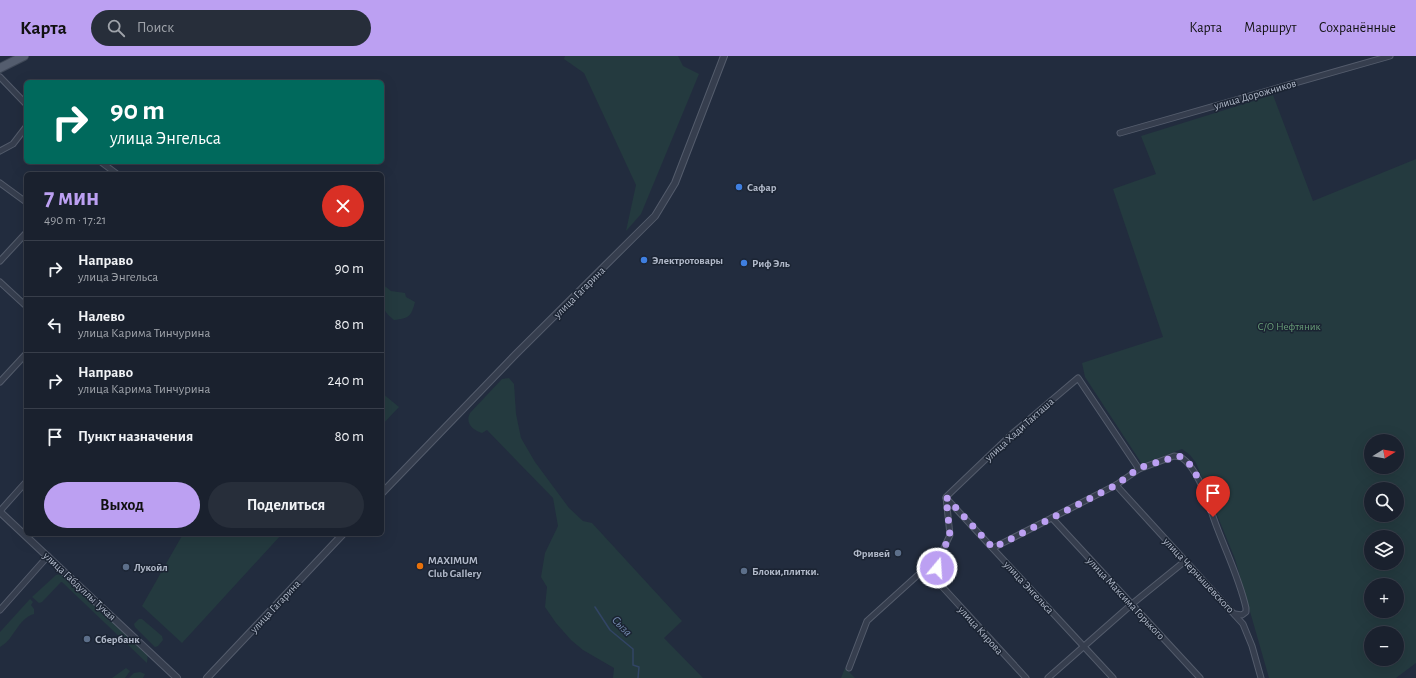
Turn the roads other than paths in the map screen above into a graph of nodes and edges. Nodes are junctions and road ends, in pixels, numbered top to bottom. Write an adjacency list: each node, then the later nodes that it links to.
1 (24, 56): 4 (main road)
2 (724, 56): 23 (street, улица Гагарина)
3 (1390, 56): 8 (street, улица Дорожников)
4 (0, 68)
5 (0, 76): 6 (street)
6 (24, 102)
7 (24, 130): 9 (street)
8 (1120, 133)
9 (0, 151)
10 (103, 164): 11 (street)
11 (114, 172)
12 (0, 182): 13 (street)
13 (24, 200)
14 (24, 235): 15 (street)
15 (0, 261)
16 (0, 282): 17 (street)
17 (24, 304)
18 (24, 356): 19 (street)
19 (0, 382)
20 (1139, 468): 22 (street); 24 (street, улица Хади Такташа); 36 (street)
21 (24, 484): 25 (street)
22 (1116, 485): 26 (street); 33 (street, улица Чернышевского)
23 (384, 491)
24 (946, 497): 30 (street, улица Энгельса); 31 (street)
25 (0, 511): 27 (street, улица Габдуллы Тукая)
26 (1052, 518): 30 (street); 34 (street, улица Максима Горького)
27 (24, 534)
28 (27, 536): 32 (street, улица Габдуллы Тукая)
29 (341, 536): 40 (street, улица Гагарина)
30 (993, 548): 37 (street, улица Энгельса)
31 (941, 554): 38 (street); 41 (street, улица Кирова)
32 (48, 556): 35 (street); 39 (street, улица Габдуллы Тукая)
33 (1185, 561): 34 (street); 36 (street, улица Чернышевского)
34 (1132, 604): 37 (street); 44 (street, улица Максима Горького)
35 (0, 610)
36 (1235, 614): 45 (street, улица Чернышевского)
37 (1084, 647): 42 (street); 43 (street, улица Энгельса)
38 (850, 668)
39 (177, 678)
40 (207, 678)
41 (1026, 678)
42 (1048, 678)
43 (1113, 678)
44 (1200, 678)
45 (1261, 678)

